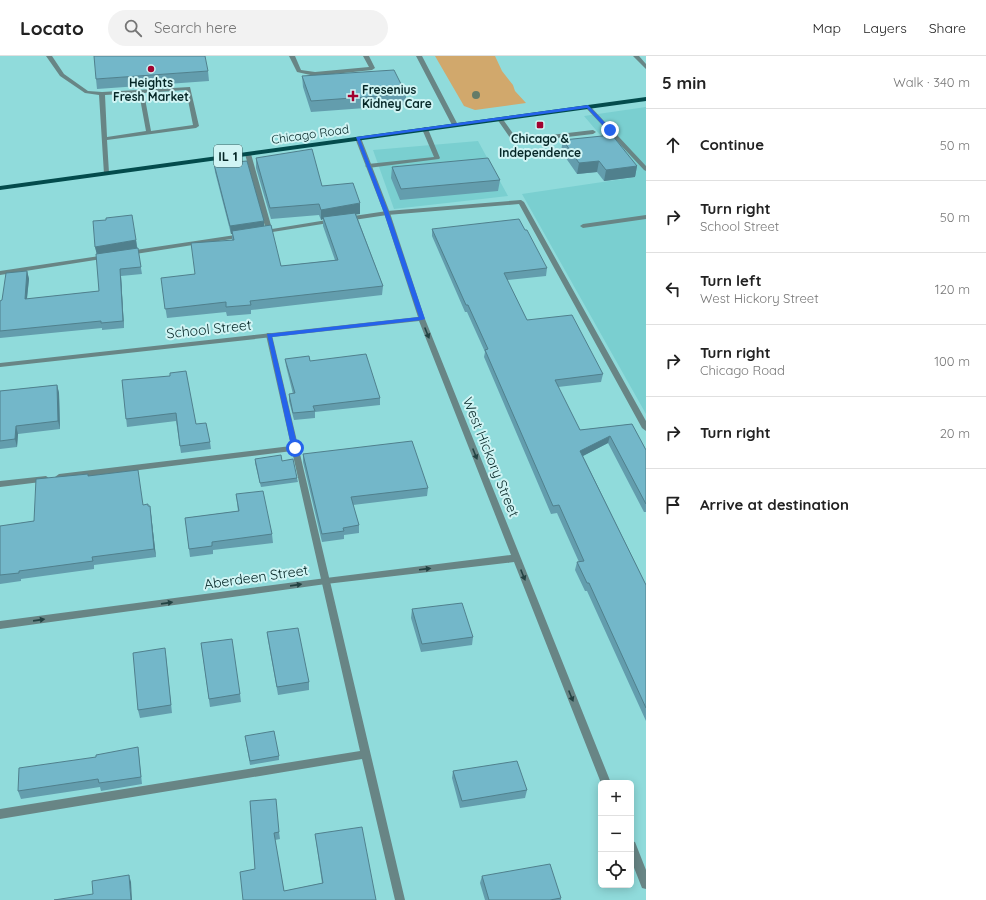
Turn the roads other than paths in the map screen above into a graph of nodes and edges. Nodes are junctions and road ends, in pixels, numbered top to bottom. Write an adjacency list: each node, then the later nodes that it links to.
1 (49, 56): 8 (street)
2 (292, 56): 3 (street)
3 (366, 56)
4 (419, 56): 12 (street)
5 (636, 56): 6 (street)
6 (646, 67)
7 (141, 92): 8 (street); 15 (street); 15 (street)
8 (102, 94): 17 (street)
9 (646, 99): 10 (main road, Chicago Road / IL 1)
10 (588, 107): 11 (main road, Chicago Road / IL 1); 20 (street)
11 (500, 119): 12 (main road, Chicago Road / IL 1); 14 (street)
12 (455, 125): 13 (main road, Chicago Road / IL 1)
13 (425, 129): 16 (main road, Chicago Road / IL 1); 19 (street)
14 (593, 132)
15 (149, 133): 17 (street)
16 (358, 138): 18 (main road, Chicago Road / IL 1); 19 (street, West Hickory Street)
17 (104, 139): 21 (street)
18 (248, 154): 21 (main road, Chicago Road / IL 1); 26 (street)
19 (368, 166): 23 (street, West Hickory Street)
20 (646, 169)
21 (106, 173): 22 (main road, Chicago Road / IL 1)
22 (0, 188)
23 (387, 213): 26 (street); 32 (street, West Hickory Street); 35 (street)
24 (646, 217): 25 (street)
25 (583, 226)
26 (269, 231): 27 (street)
27 (254, 234)
28 (246, 235): 29 (street)
29 (123, 254)
30 (115, 255): 31 (street)
31 (0, 273)
32 (422, 319): 33 (street, School Street); 38 (street, West Hickory Street, one-way to 38)
33 (269, 335): 34 (street, School Street); 36 (street)
34 (0, 365)
35 (646, 428)
36 (295, 448): 37 (street); 39 (street)
37 (0, 484)
38 (516, 558): 39 (street, Aberdeen Street, one-way to 38); 42 (street, West Hickory Street, one-way to 42)
39 (326, 581): 40 (street, Aberdeen Street, one-way to 39); 41 (street)
40 (0, 625)
41 (366, 754): 43 (street); 46 (street)
42 (605, 780)
43 (0, 814)
44 (633, 852): 45 (street)
45 (646, 884)
46 (400, 900)

